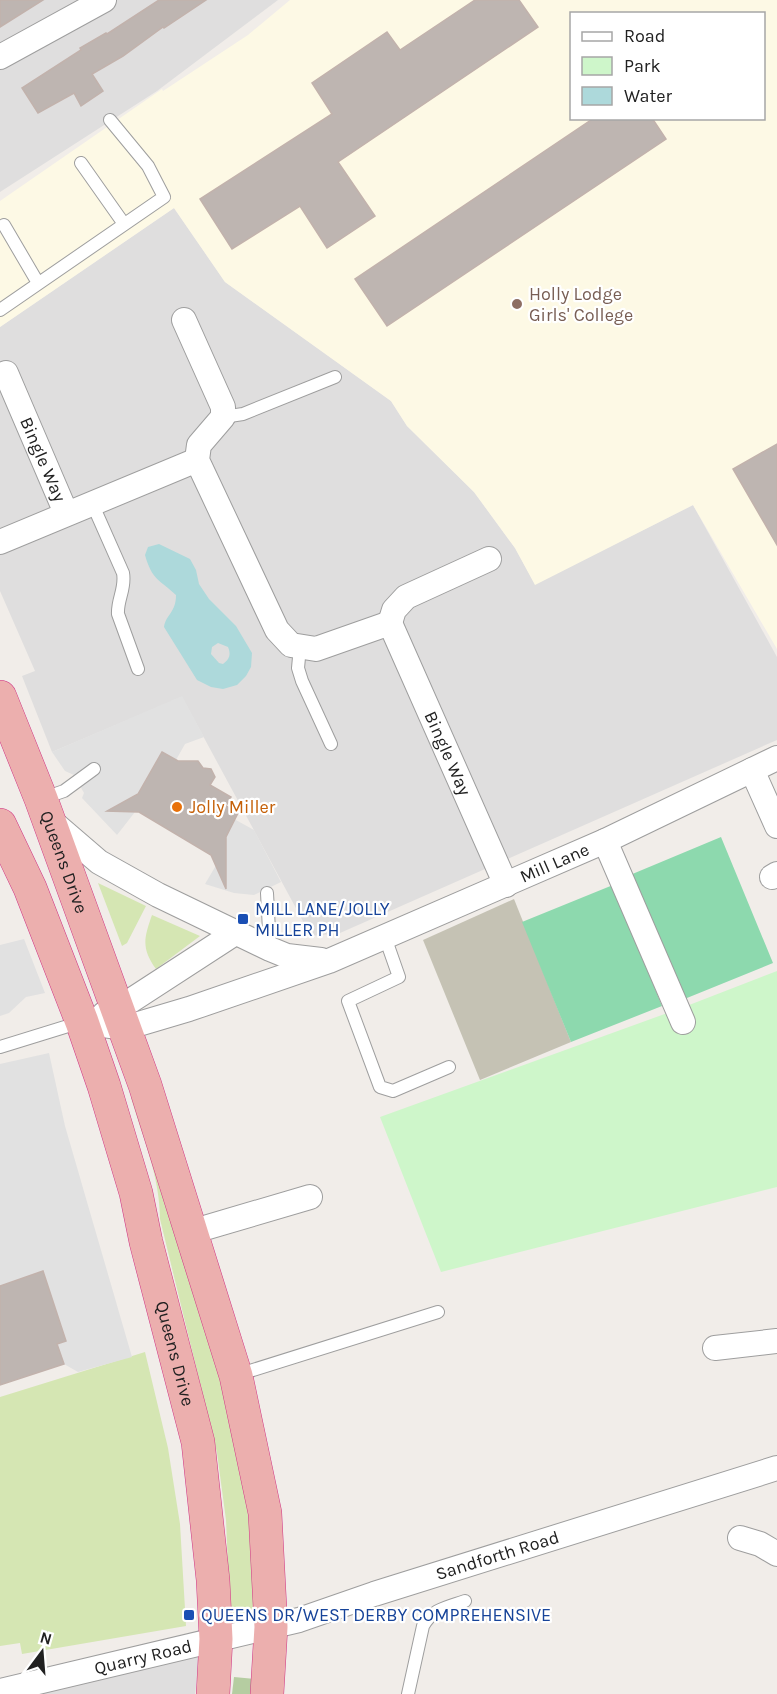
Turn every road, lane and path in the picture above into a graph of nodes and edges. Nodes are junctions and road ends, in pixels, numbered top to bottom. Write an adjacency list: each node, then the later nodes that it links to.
1 (104, 0): 2 (street)
2 (0, 57)
3 (111, 120): 5 (lane)
4 (81, 163): 5 (lane)
5 (124, 224): 7 (lane)
6 (4, 225): 7 (lane)
7 (38, 283): 8 (lane)
8 (0, 310)
9 (184, 320): 12 (street)
10 (6, 373): 15 (street, Bingle Way)
11 (335, 377): 12 (lane)
12 (223, 417): 13 (street)
13 (197, 460): 14 (street, Bingle Way); 19 (street)
14 (92, 503): 15 (street, Bingle Way); 20 (lane, Bingle Way)
15 (66, 513): 16 (street, Bingle Way)
16 (0, 542)
17 (489, 559): 18 (street)
18 (390, 623): 19 (street); 30 (street, Bingle Way)
19 (300, 647): 22 (lane)
20 (138, 669)
21 (0, 697): 26 (highway, Queens Drive)
22 (332, 744)
23 (777, 758): 25 (street, Mill Lane)
24 (94, 769): 26 (lane)
25 (752, 770): 28 (street); 29 (street, Mill Lane)
26 (44, 808): 32 (street, Mill Lane); 36 (highway, Queens Drive)
27 (0, 825): 38 (highway, Queens Drive)
28 (777, 826)
29 (605, 841): 30 (street, Mill Lane); 39 (street)
30 (506, 885): 33 (street, Mill Lane)
31 (267, 893): 34 (lane)
32 (235, 933): 34 (street, Mill Lane); 37 (street, Mill Lane)
33 (385, 937): 35 (street, Mill Lane); 41 (lane)
34 (270, 949): 35 (street, Mill Lane)
35 (329, 961): 37 (street, Mill Lane)
36 (103, 966): 37 (highway, Queens Drive); 38 (highway)
37 (121, 1018): 38 (street, Mill Lane); 43 (highway, Queens Drive)
38 (82, 1022): 40 (lane); 53 (highway, Queens Drive)
39 (683, 1022)
40 (0, 1047)
41 (448, 1067)
42 (310, 1197): 43 (street)
43 (191, 1232): 47 (highway, Queens Drive)
44 (438, 1312): 47 (lane)
45 (777, 1341): 46 (street)
46 (716, 1348)
47 (236, 1376): 52 (highway, Queens Drive)
48 (777, 1468): 52 (street, Sandforth Road)
49 (740, 1538): 50 (street)
50 (777, 1554)
51 (465, 1601): 57 (lane)
52 (271, 1627): 53 (street, Sandforth Road); 56 (highway, Queens Drive)
53 (216, 1639): 54 (street, Quarry Road); 55 (highway, Queens Drive)
54 (0, 1691)
55 (213, 1694)
56 (267, 1694)
57 (408, 1694)

